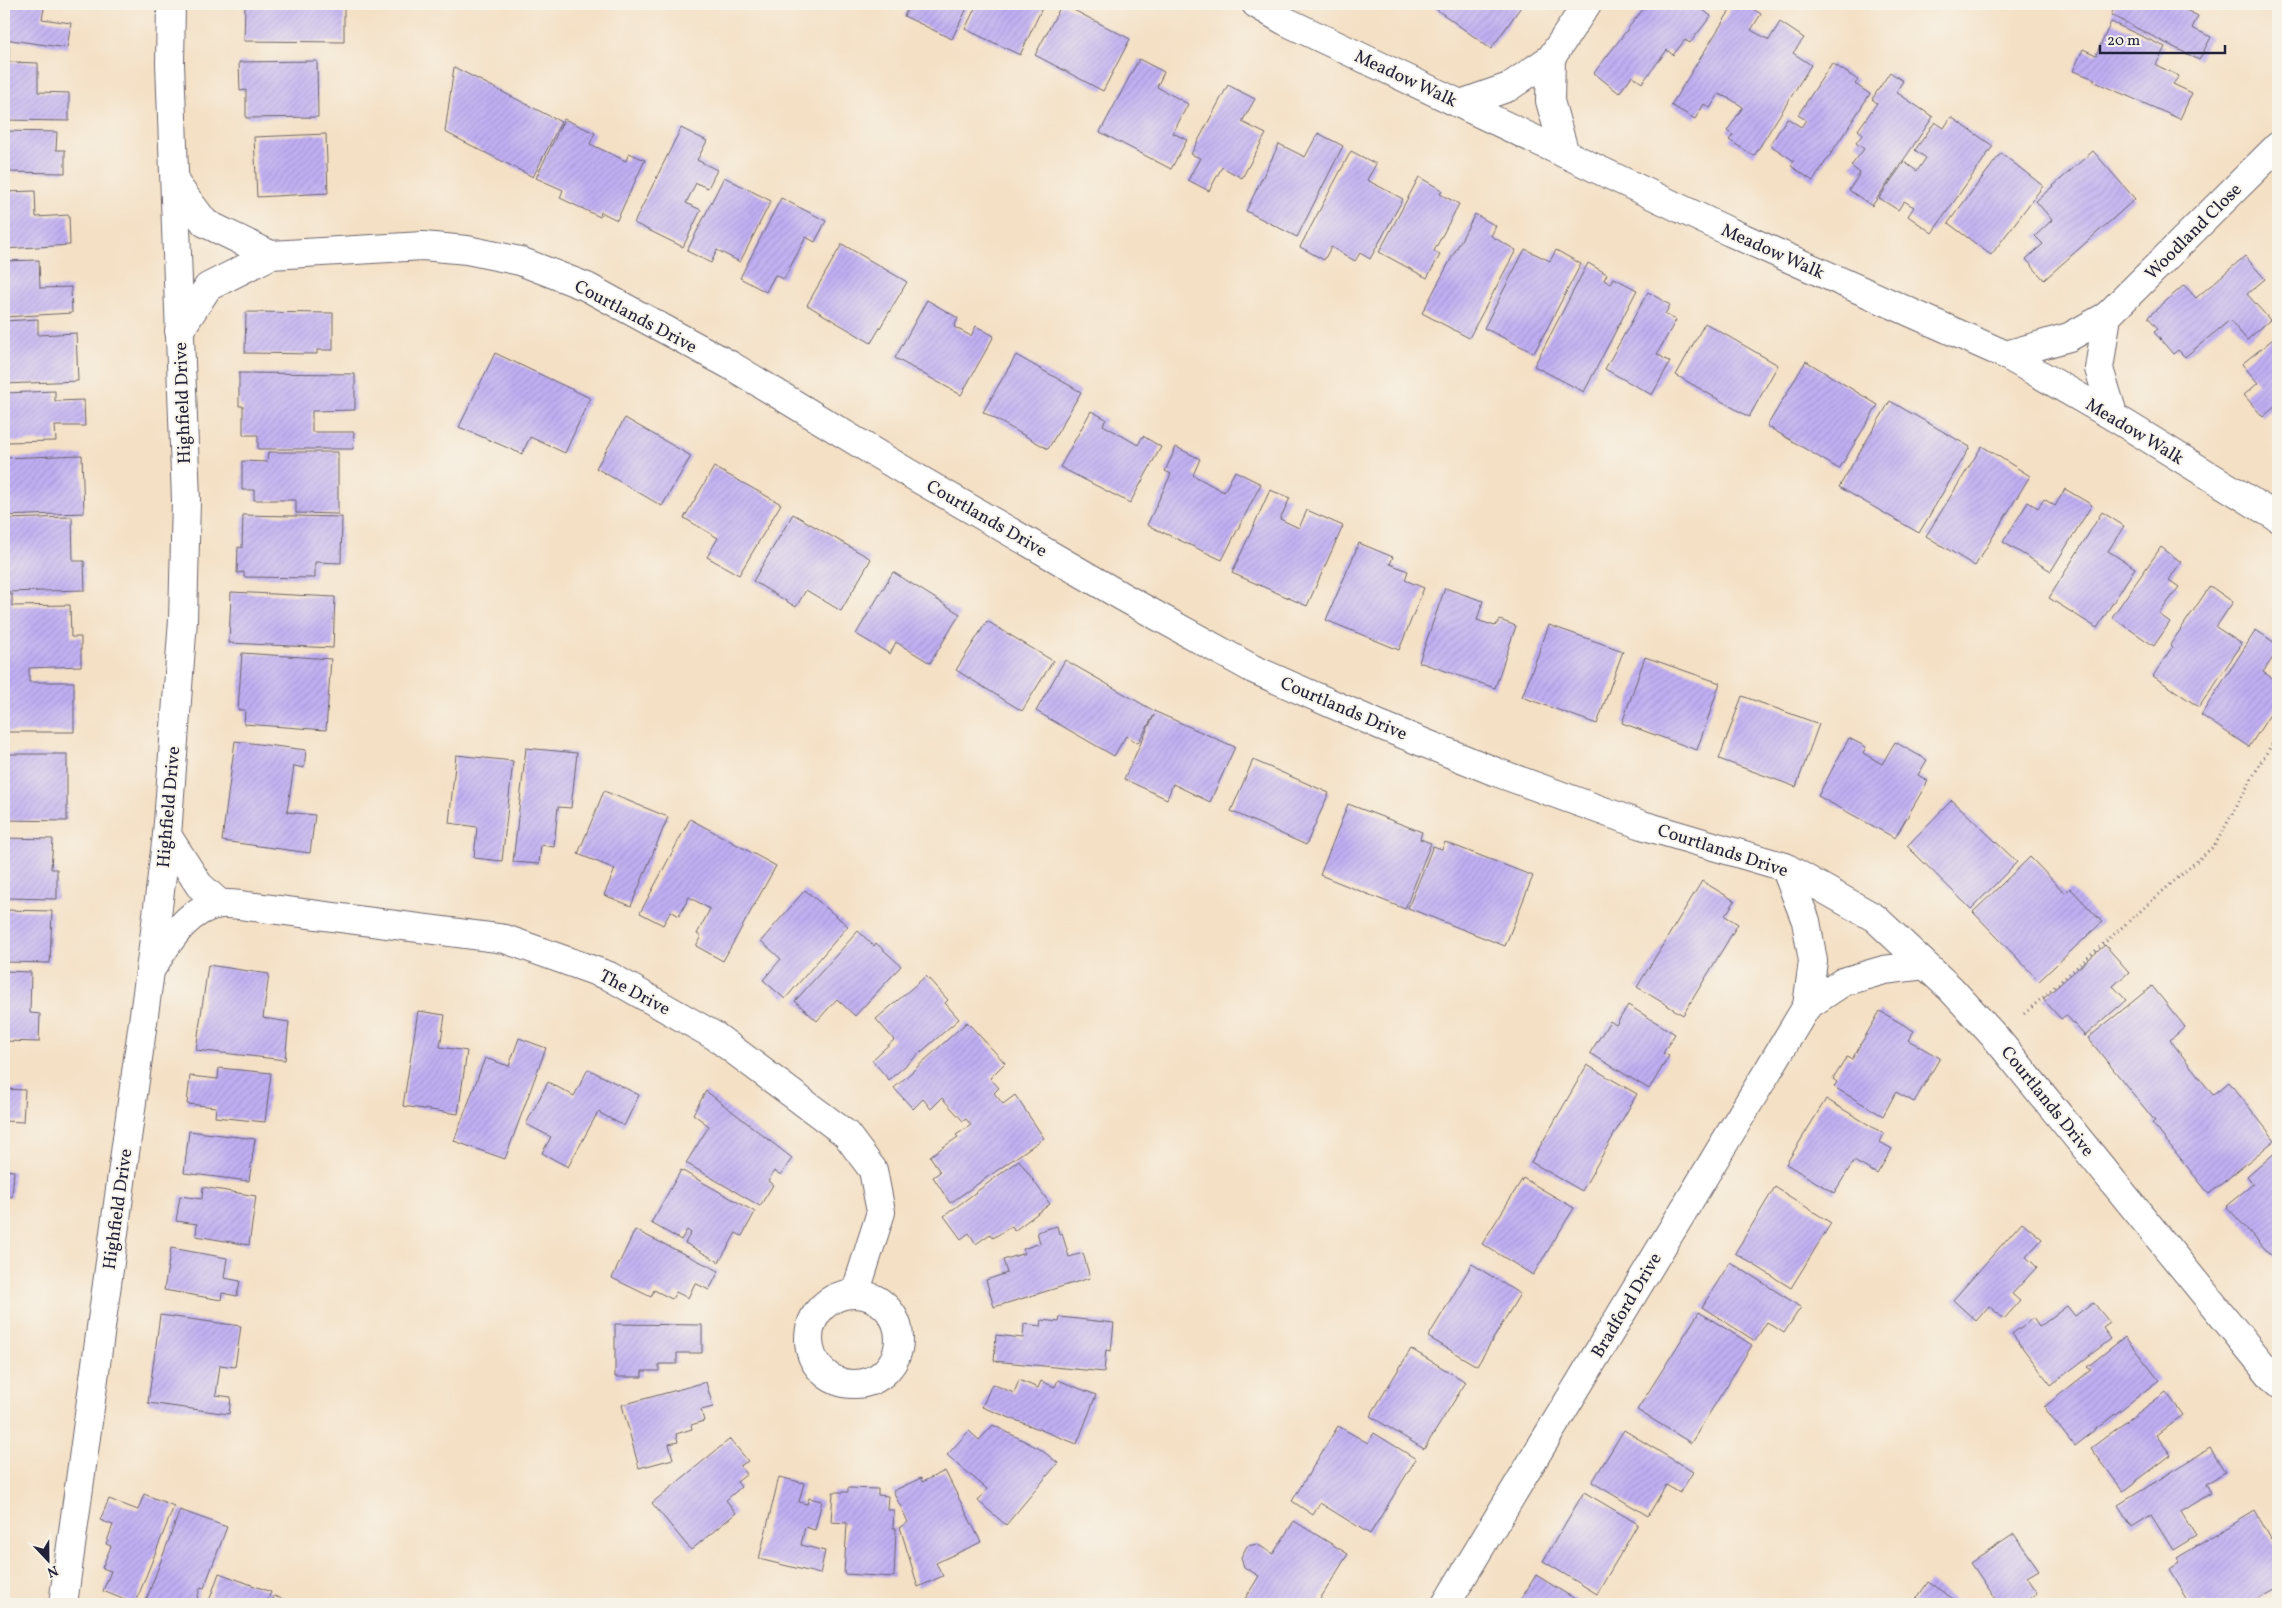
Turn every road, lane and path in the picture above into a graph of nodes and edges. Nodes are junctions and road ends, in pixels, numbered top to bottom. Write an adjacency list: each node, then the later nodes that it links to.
1 (171, 4): 8 (street, Highfield Drive)
2 (1256, 4): 5 (street, Meadow Walk)
3 (1587, 4): 4 (street)
4 (1551, 58): 5 (street); 7 (street)
5 (1461, 104): 7 (street, Meadow Walk)
6 (2278, 146): 10 (street, Woodland Close)
7 (1565, 154): 12 (street, Meadow Walk)
8 (175, 183): 9 (street, Courtlands Drive); 11 (street, Highfield Drive)
9 (271, 255): 11 (street, Courtlands Drive); 17 (street, Courtlands Drive)
10 (2107, 316): 12 (street, Woodland Close); 13 (street)
11 (179, 331): 16 (street, Highfield Drive)
12 (2006, 355): 13 (street, Meadow Walk)
13 (2114, 417): 14 (street, Meadow Walk)
14 (2278, 518)
15 (2278, 735): 22 (path)
16 (167, 835): 18 (street); 20 (street, Highfield Drive)
17 (1784, 867): 19 (street, Courtlands Drive); 21 (street, Bradford Drive)
18 (220, 904): 20 (street, The Drive); 23 (street, The Drive)
19 (1925, 965): 21 (street, Bradford Drive); 22 (street, Courtlands Drive)
20 (150, 971): 25 (street, Highfield Drive)
21 (1807, 1006): 26 (street, Bradford Drive)
22 (1996, 1038): 24 (street, Courtlands Drive)
23 (855, 1294)
24 (2278, 1384)
25 (63, 1604)
26 (1446, 1604)

